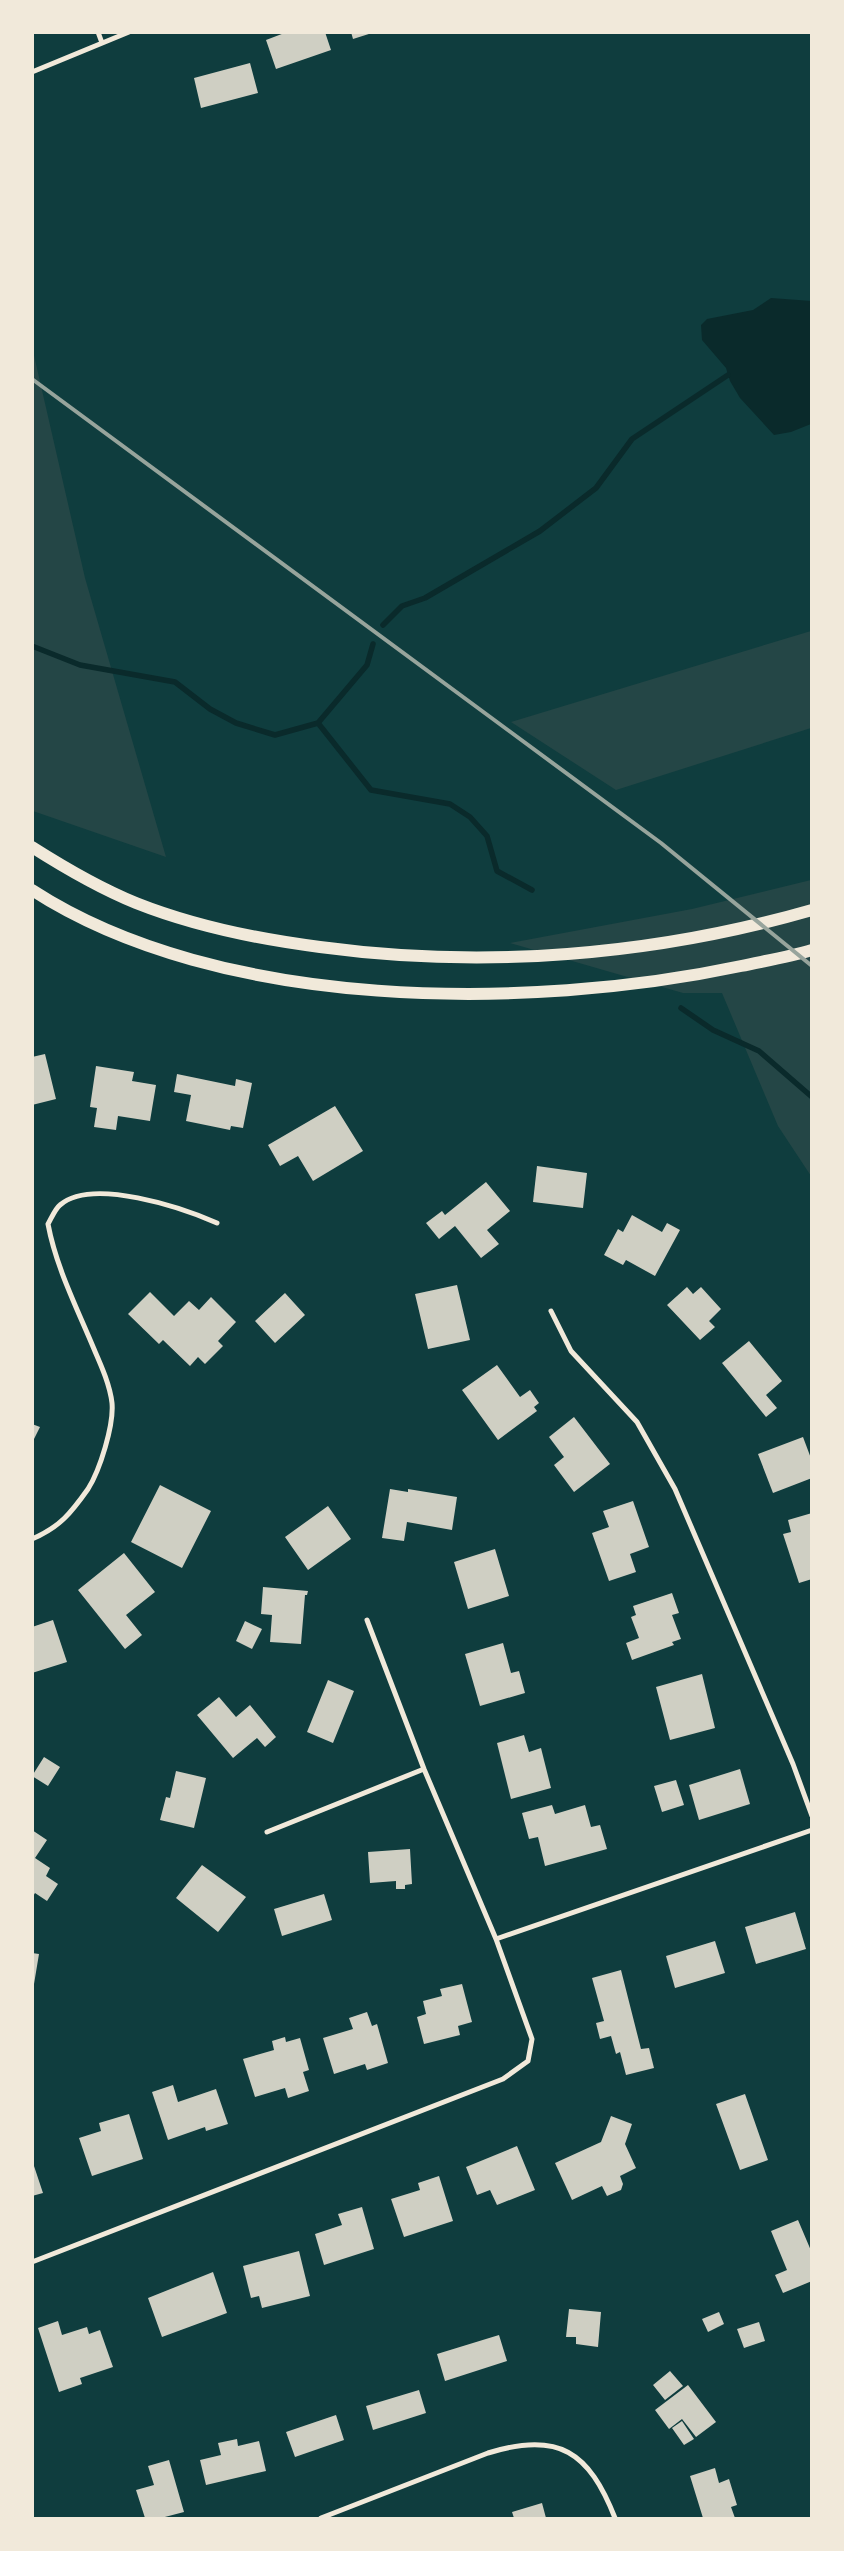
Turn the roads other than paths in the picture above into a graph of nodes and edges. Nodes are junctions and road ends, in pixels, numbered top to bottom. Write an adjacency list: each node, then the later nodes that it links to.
1 (98, 32): 3 (street)
2 (129, 32): 3 (street)
3 (102, 43): 4 (street)
4 (32, 72)
5 (32, 847): 7 (main road)
6 (32, 890): 8 (main road)
7 (812, 910)
8 (812, 950)
9 (217, 1223): 11 (street)
10 (551, 1311): 14 (street)
11 (32, 1539)
12 (367, 1620): 13 (street)
13 (424, 1769): 16 (street); 17 (street)
14 (812, 1816)
15 (812, 1830): 17 (street)
16 (267, 1832)
17 (496, 1939): 18 (street)
18 (32, 2262)
19 (321, 2518): 20 (street)
20 (615, 2518)

